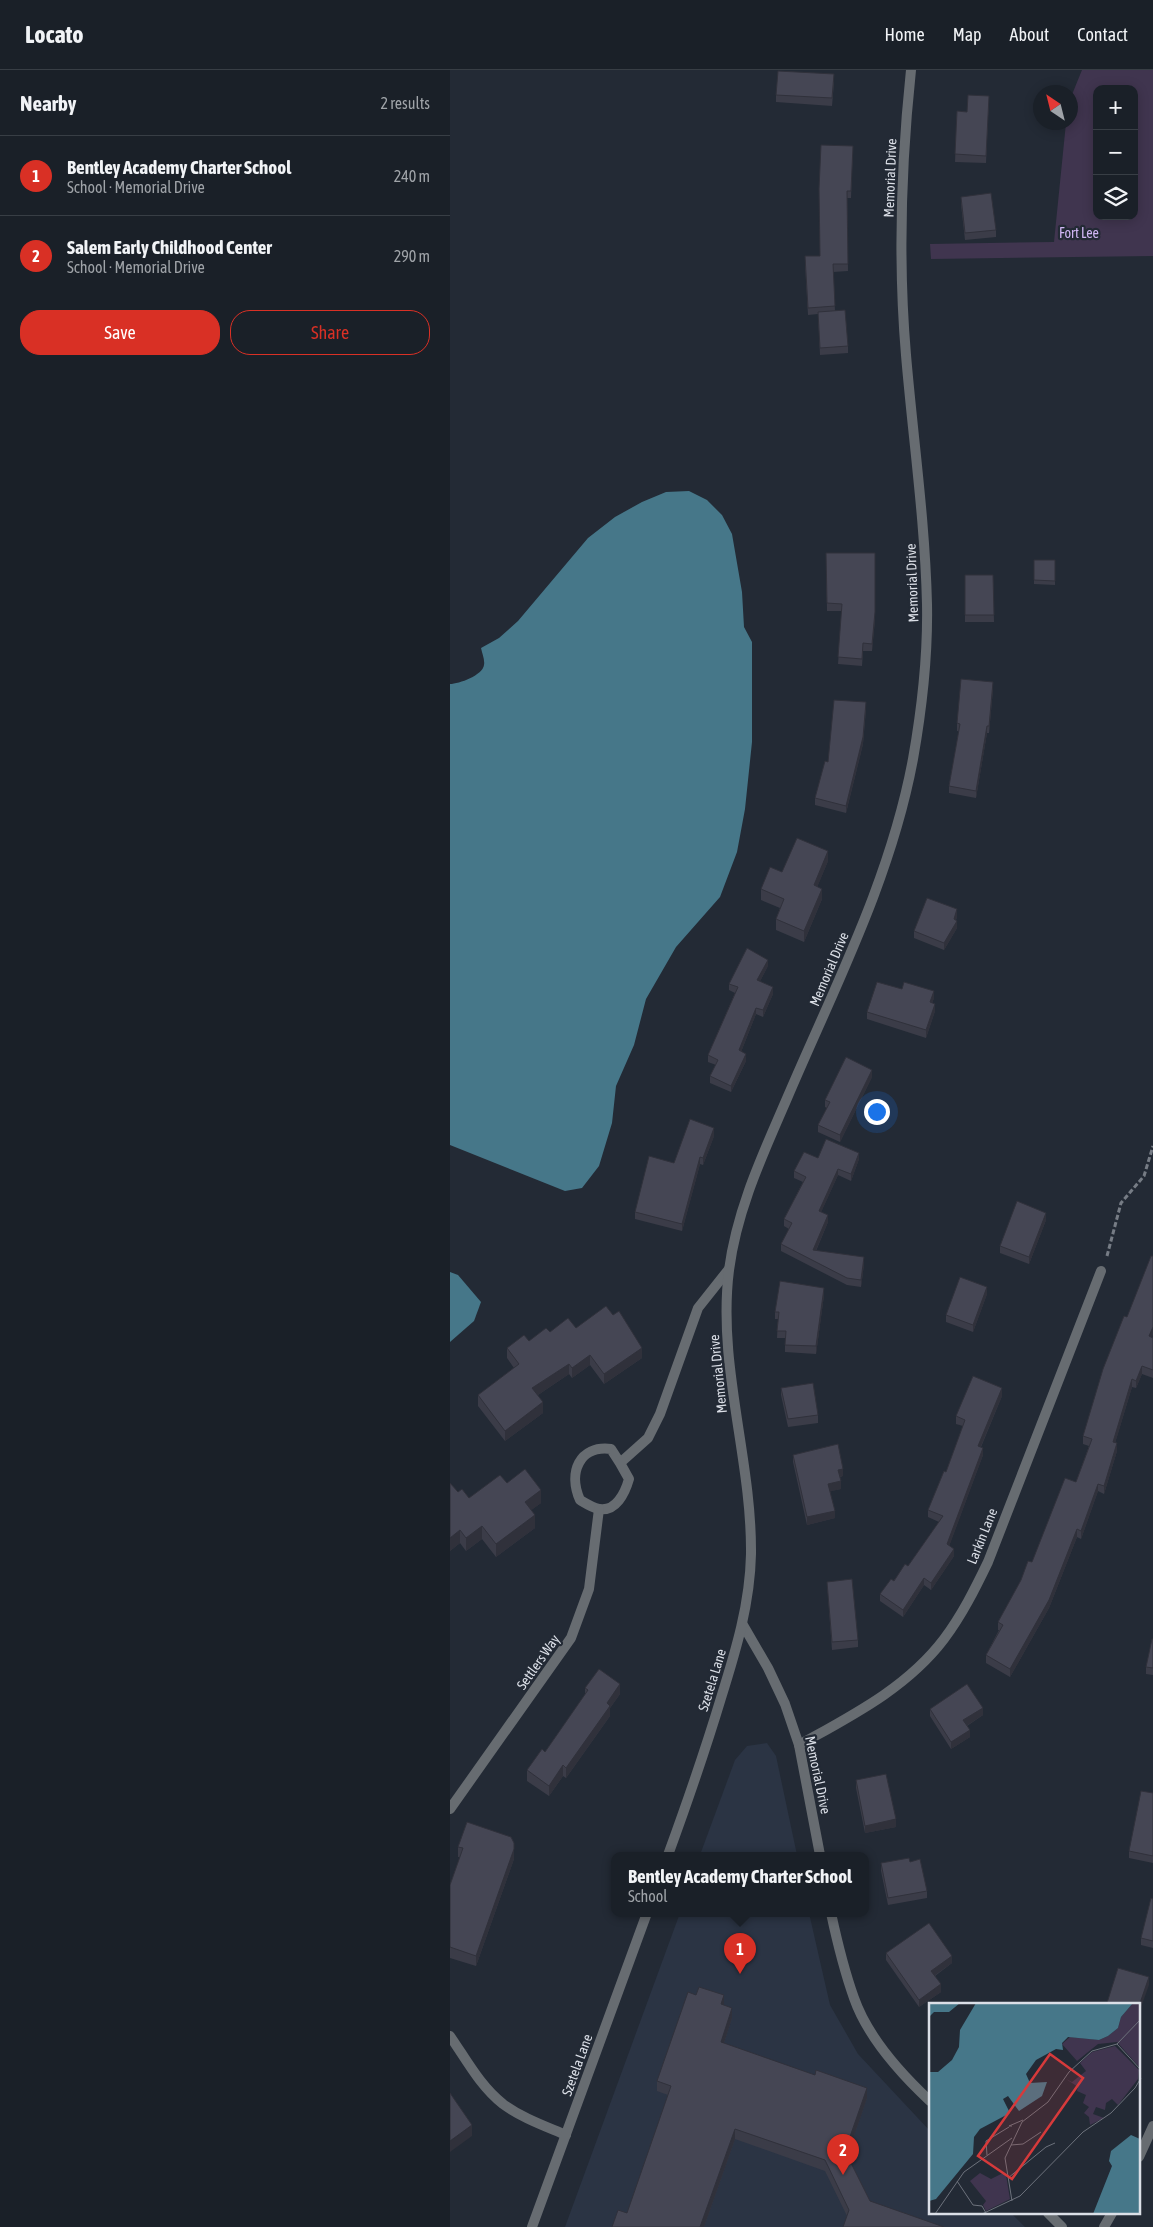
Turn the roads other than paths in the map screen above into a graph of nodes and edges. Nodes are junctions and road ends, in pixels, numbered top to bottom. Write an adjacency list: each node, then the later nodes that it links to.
1 (911, 70): 2 (street, Memorial Drive)
2 (729, 1269): 4 (street); 6 (street, Memorial Drive)
3 (1102, 1270): 7 (street, Larkin Lane)
4 (620, 1463): 5 (street); 5 (street)
5 (599, 1509): 8 (street, Settlers Way)
6 (743, 1625): 7 (street, Memorial Drive); 9 (street, Szetela Lane)
7 (799, 1745): 10 (street, Memorial Drive)
8 (450, 1810)
9 (669, 1852)
10 (819, 1852)
11 (646, 1917): 16 (street, Szetela Lane)
12 (832, 1917): 14 (street)
13 (450, 2036): 16 (street)
14 (929, 2100)
15 (1153, 2126): 17 (street)
16 (566, 2135): 20 (street, Szetela Lane)
17 (1140, 2156)
18 (1049, 2214): 21 (street)
19 (1111, 2214): 22 (street)
20 (532, 2227)
21 (1062, 2227)
22 (1104, 2227)

